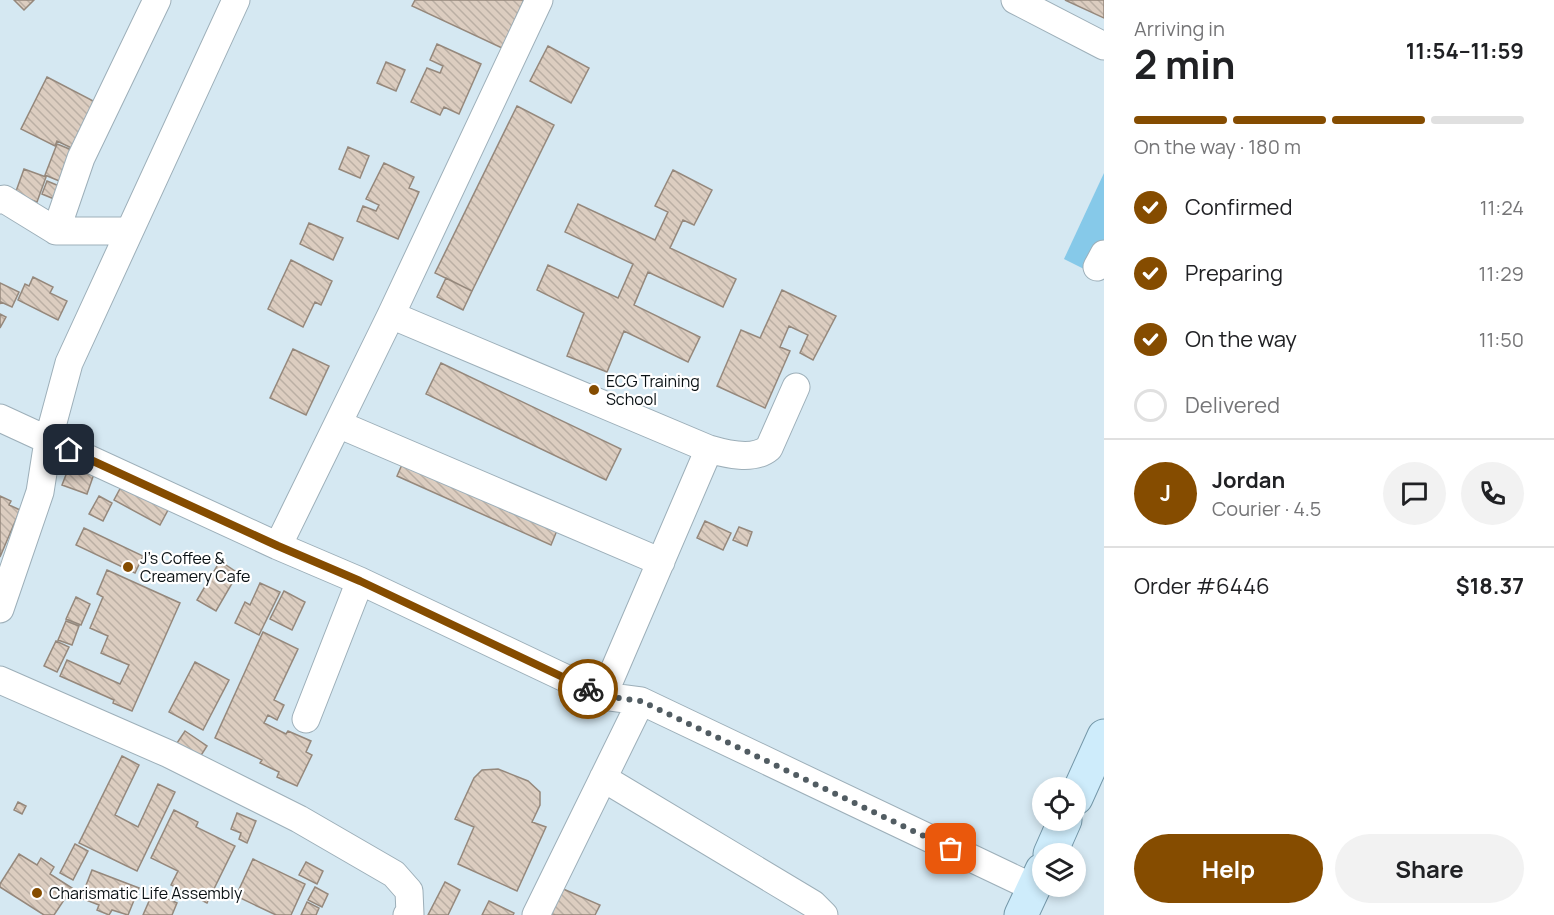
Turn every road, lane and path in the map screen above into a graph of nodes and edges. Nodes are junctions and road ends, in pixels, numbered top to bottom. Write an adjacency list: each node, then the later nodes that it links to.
1 (157, 0): 7 (street)
2 (236, 0): 8 (street)
3 (539, 0): 9 (street)
4 (1015, 0): 5 (street)
5 (1104, 46)
6 (0, 200): 7 (street)
7 (56, 231): 8 (street)
8 (128, 231): 13 (street)
9 (391, 315): 12 (street); 14 (street)
10 (796, 387): 14 (street)
11 (0, 418): 13 (street)
12 (338, 424): 15 (street); 16 (street)
13 (48, 441): 15 (street); 18 (street)
14 (709, 449): 16 (street)
15 (278, 546): 17 (street)
16 (661, 562): 20 (street)
17 (360, 581): 20 (street); 22 (street)
18 (0, 609)
19 (0, 680): 27 (street)
20 (603, 696): 21 (street)
21 (641, 701): 25 (street); 26 (street)
22 (306, 719)
23 (1104, 736): 24 (main road)
24 (1085, 777)
25 (603, 778): 28 (street); 29 (street)
26 (1032, 891)
27 (407, 915)
28 (536, 915)
29 (824, 915)

